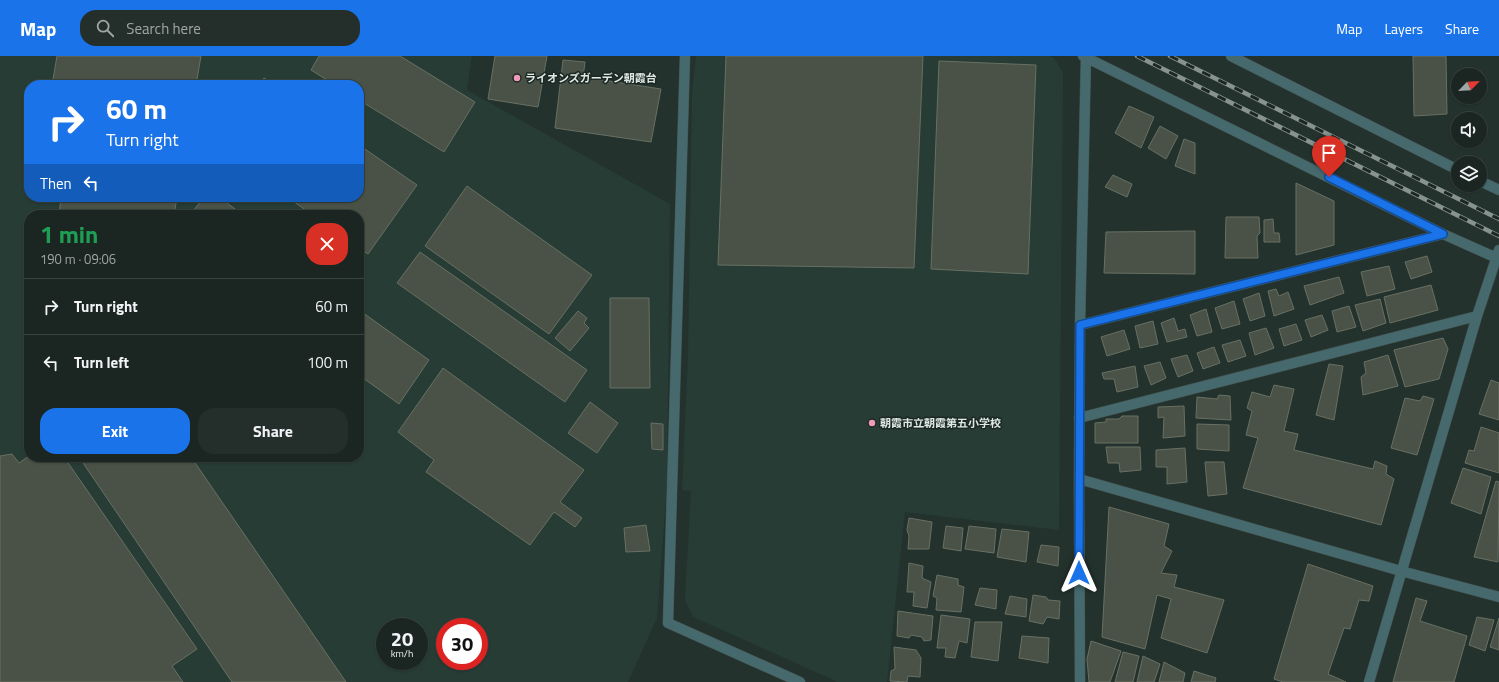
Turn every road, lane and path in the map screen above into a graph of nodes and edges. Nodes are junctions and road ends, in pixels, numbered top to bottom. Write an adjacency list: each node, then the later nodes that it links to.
1 (685, 56): 15 (street)
2 (1231, 56): 4 (street)
3 (1085, 57): 7 (street); 10 (street)
4 (1451, 166)
5 (1487, 184): 6 (street)
6 (1499, 190)
7 (1443, 234): 8 (street); 10 (street)
8 (1498, 256): 9 (street)
9 (1477, 316): 11 (street); 13 (street)
10 (1080, 325): 11 (street)
11 (1079, 418): 12 (street)
12 (1079, 478): 13 (street); 16 (street)
13 (1402, 571): 14 (street); 17 (street)
14 (1499, 597)
15 (800, 682)
16 (1080, 682)
17 (1369, 682)

